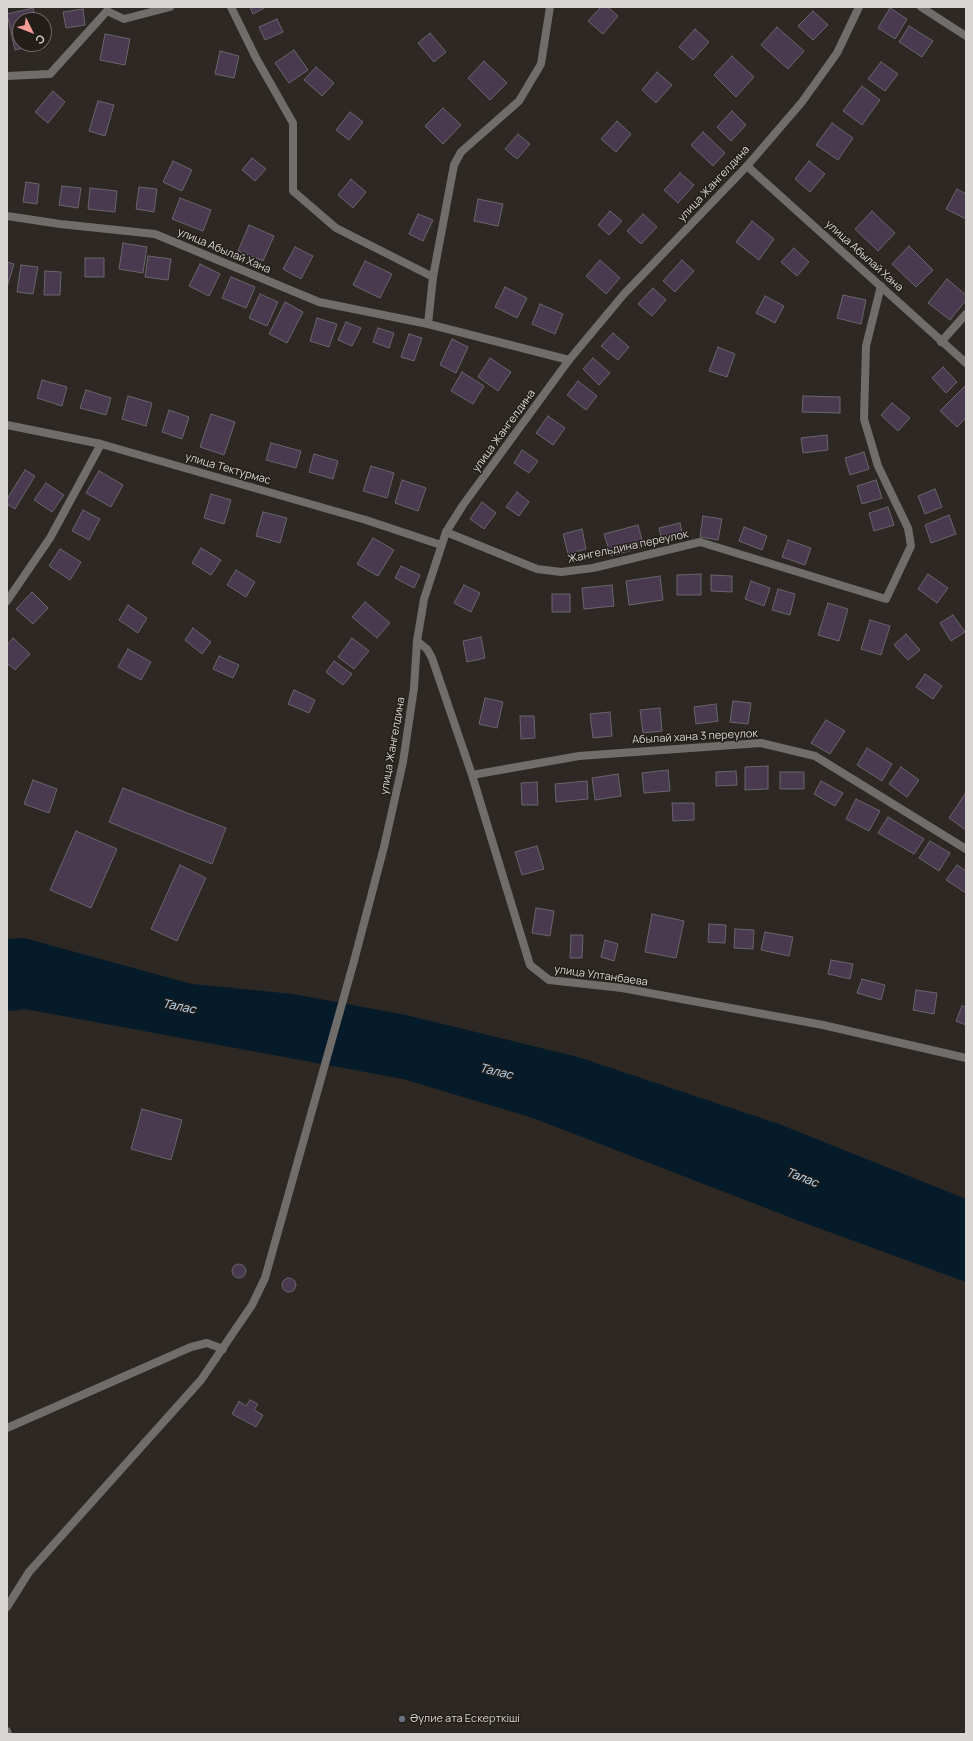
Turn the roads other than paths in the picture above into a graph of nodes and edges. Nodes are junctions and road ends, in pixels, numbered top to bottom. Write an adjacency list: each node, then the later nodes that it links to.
1 (170, 7): 7 (street)
2 (231, 7): 10 (street)
3 (550, 7): 10 (street)
4 (859, 7): 8 (street, улица Жангелдина)
5 (921, 7): 6 (street)
6 (966, 36)
7 (7, 76)
8 (747, 166): 11 (street, улица Абылай Хана); 15 (street, улица Жангелдина)
9 (7, 216): 13 (street, улица Абылай Хана)
10 (433, 277): 13 (street)
11 (881, 286): 14 (street, улица Абылай Хана); 19 (street, Жангельдина переулок)
12 (966, 314): 14 (street)
13 (428, 324): 15 (street, улица Абылай Хана)
14 (941, 342): 16 (street, улица Абылай Хана)
15 (569, 360): 19 (street, улица Жангелдина)
16 (966, 363)
17 (7, 425): 18 (street, улица Тектурмас)
18 (101, 444): 20 (street, улица Тектурмас); 21 (street)
19 (446, 532): 20 (street, улица Жангелдина)
20 (441, 545): 22 (street, улица Жангелдина)
21 (8, 599)
22 (417, 640): 23 (street, улица Ултанбаева); 26 (street, улица Жангелдина)
23 (472, 775): 24 (street, Абылай хана 3 переулок); 25 (street, улица Ултанбаева)
24 (966, 849)
25 (966, 1058)
26 (224, 1349): 27 (street); 28 (street, улица Жангелдина)
27 (7, 1428)
28 (7, 1607)

